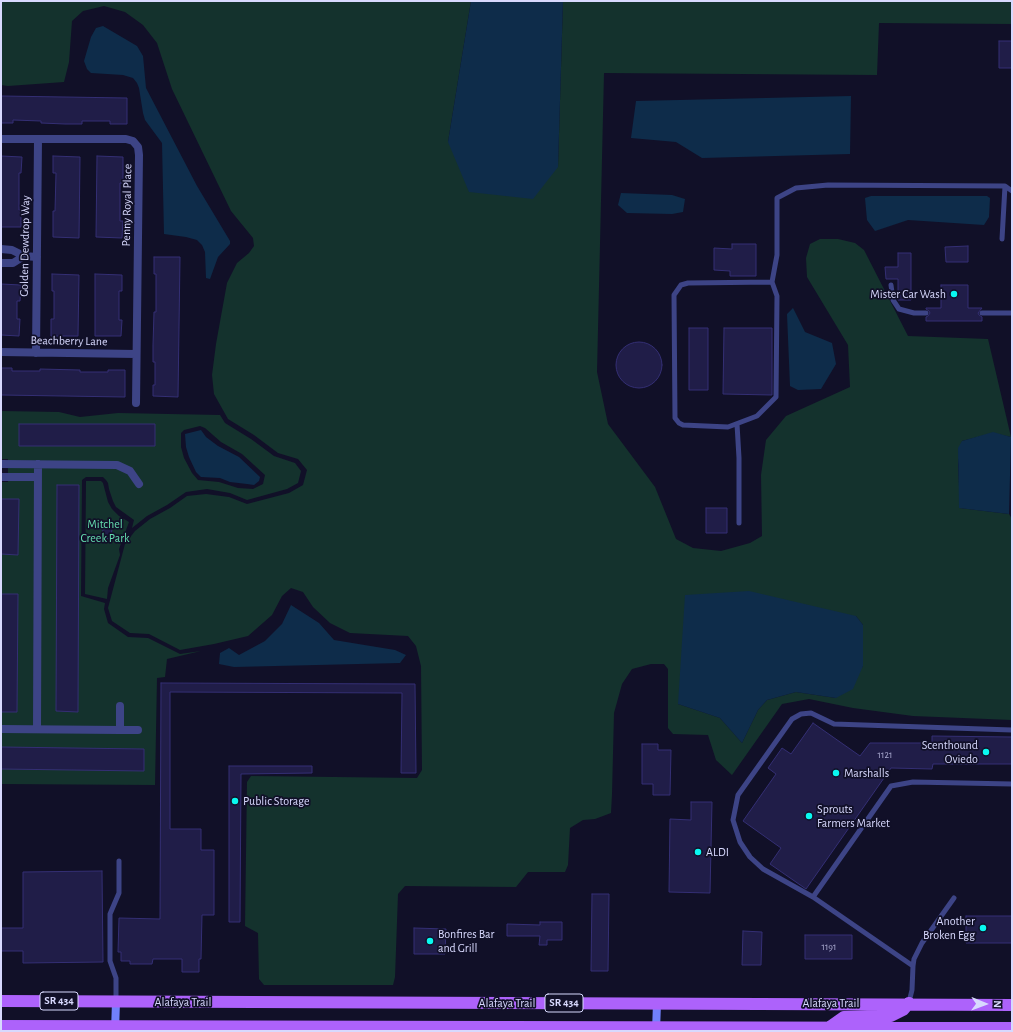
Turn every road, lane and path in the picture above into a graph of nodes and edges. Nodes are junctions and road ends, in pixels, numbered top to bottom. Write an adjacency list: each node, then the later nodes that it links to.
1 (1, 139): 2 (street, Penny Royal Place)
2 (38, 139): 8 (street, Golden Dewdrop Way); 17 (street, Penny Royal Place)
3 (1005, 186): 4 (lane); 5 (lane); 10 (lane)
4 (1012, 191)
5 (1002, 240)
6 (4, 249): 7 (street); 9 (street)
7 (24, 256): 8 (street); 9 (street)
8 (36, 256): 16 (street, Golden Dewdrop Way)
9 (4, 263)
10 (772, 282): 19 (lane); 19 (lane)
11 (891, 285): 12 (lane)
12 (926, 313)
13 (982, 313): 14 (lane)
14 (1012, 313)
15 (1, 352): 16 (street, Beachberry Lane)
16 (36, 353): 17 (street, Beachberry Lane)
17 (136, 354): 18 (street, Penny Royal Place)
18 (136, 403)
19 (737, 424): 25 (lane)
20 (2, 464): 21 (street); 22 (street)
21 (38, 464): 23 (street); 24 (street)
22 (2, 477): 23 (street)
23 (38, 477): 28 (street)
24 (139, 484)
25 (739, 523)
26 (120, 706): 29 (street)
27 (1, 729): 28 (street)
28 (37, 729): 29 (street)
29 (120, 730): 30 (street)
30 (138, 730)
31 (1012, 730): 34 (lane)
32 (1012, 784): 34 (lane)
33 (119, 861): 38 (lane)
34 (813, 897): 36 (lane)
35 (954, 898): 36 (lane)
36 (913, 966): 40 (lane)
37 (1, 1001): 38 (main road, Alafaya Trail / SR 434)
38 (116, 1002): 39 (main road, Alafaya Trail / SR 434); 44 (street)
39 (656, 1003): 40 (main road, Alafaya Trail / SR 434); 47 (street)
40 (909, 1003): 41 (main road, Alafaya Trail / SR 434); 48 (main road)
41 (1012, 1005)
42 (1, 1026): 44 (main road, Alafaya Trail / SR 434)
43 (1012, 1028): 48 (main road, Alafaya Trail / SR 434)
44 (115, 1029): 45 (main road, Alafaya Trail / SR 434)
45 (322, 1029): 46 (main road, Alafaya Trail / SR 434)
46 (478, 1029): 47 (main road, Alafaya Trail / SR 434)
47 (656, 1030): 48 (main road, Alafaya Trail / SR 434)
48 (827, 1030)

